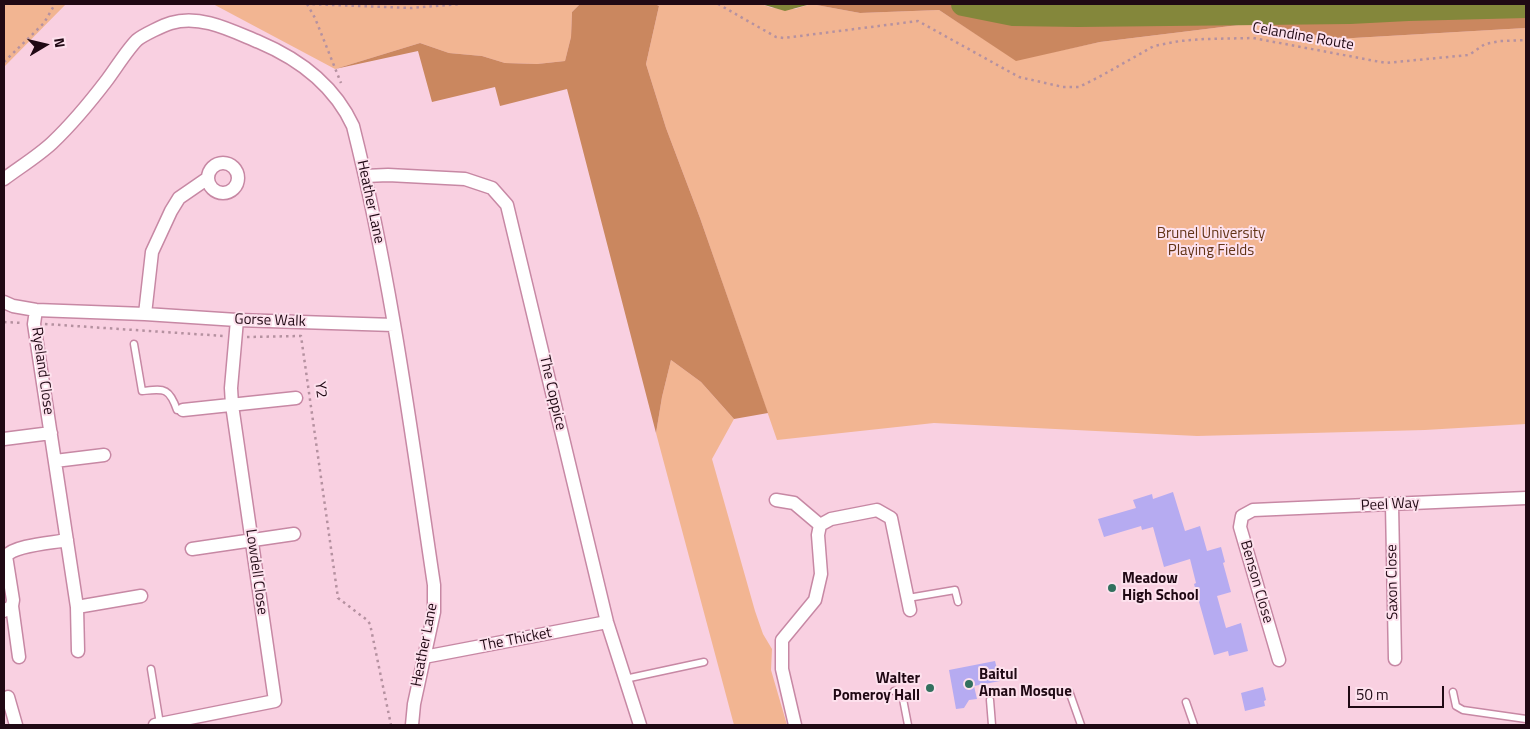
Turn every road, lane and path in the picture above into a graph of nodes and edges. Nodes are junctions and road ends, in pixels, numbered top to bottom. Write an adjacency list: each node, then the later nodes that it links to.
1 (55, 4): 6 (path)
2 (306, 4): 3 (path); 7 (path)
3 (460, 4)
4 (718, 4): 5 (path, Celandine Route)
5 (1526, 40)
6 (4, 62)
7 (335, 69)
8 (365, 176): 10 (street, Heather Lane); 17 (street, Heather Lane); 42 (street, The Coppice)
9 (208, 178): 13 (street)
10 (4, 179)
11 (4, 302): 12 (street, Gorse Walk)
12 (36, 310): 13 (street, Gorse Walk); 16 (street, Ryeland Close)
13 (145, 314): 14 (street, Gorse Walk)
14 (237, 320): 17 (street, Gorse Walk); 18 (street, Lowdell Close)
15 (4, 322): 16 (path, Y2)
16 (34, 324): 18 (path, Y2); 23 (street, Ryeland Close)
17 (394, 324): 45 (street, Heather Lane)
18 (236, 337): 21 (street, Lowdell Close); 60 (path, Y2)
19 (134, 344): 22 (lane)
20 (296, 398): 21 (street)
21 (232, 405): 22 (street); 34 (street, Lowdell Close)
22 (183, 410)
23 (51, 433): 24 (street, Ryeland Close); 26 (street, Ryeland Close)
24 (4, 439)
25 (104, 455): 26 (street)
26 (55, 460): 33 (street, Ryeland Close)
27 (1526, 498): 29 (street, Peel Way)
28 (776, 500): 31 (street)
29 (1392, 505): 30 (street, Peel Way); 46 (street, Saxon Close)
30 (1253, 510): 47 (street, Benson Close)
31 (820, 525): 39 (street); 63 (street)
32 (294, 534): 34 (street)
33 (67, 540): 36 (street); 40 (street, Ryeland Close)
34 (251, 540): 35 (street); 59 (street, Lowdell Close)
35 (192, 549)
36 (5, 556): 41 (street)
37 (142, 596): 40 (street)
38 (958, 602): 39 (lane)
39 (909, 604)
40 (77, 607): 43 (street, Ryeland Close)
41 (8, 608): 44 (street)
42 (607, 622): 45 (street, The Thicket); 50 (street, The Coppice)
43 (78, 651)
44 (19, 657)
45 (424, 657): 61 (street, Heather Lane)
46 (1395, 659)
47 (1279, 660)
48 (704, 662): 50 (lane)
49 (151, 669): 59 (lane)
50 (624, 679): 62 (street, The Coppice)
51 (1069, 690): 66 (lane)
52 (894, 691): 64 (lane)
53 (1454, 692): 57 (lane)
54 (8, 697): 58 (street)
55 (990, 700): 65 (lane)
56 (1186, 702): 67 (lane)
57 (1526, 719)
58 (16, 725)
59 (157, 725)
60 (391, 725)
61 (412, 725)
62 (640, 725)
63 (795, 725)
64 (908, 725)
65 (992, 725)
66 (1081, 725)
67 (1194, 725)

